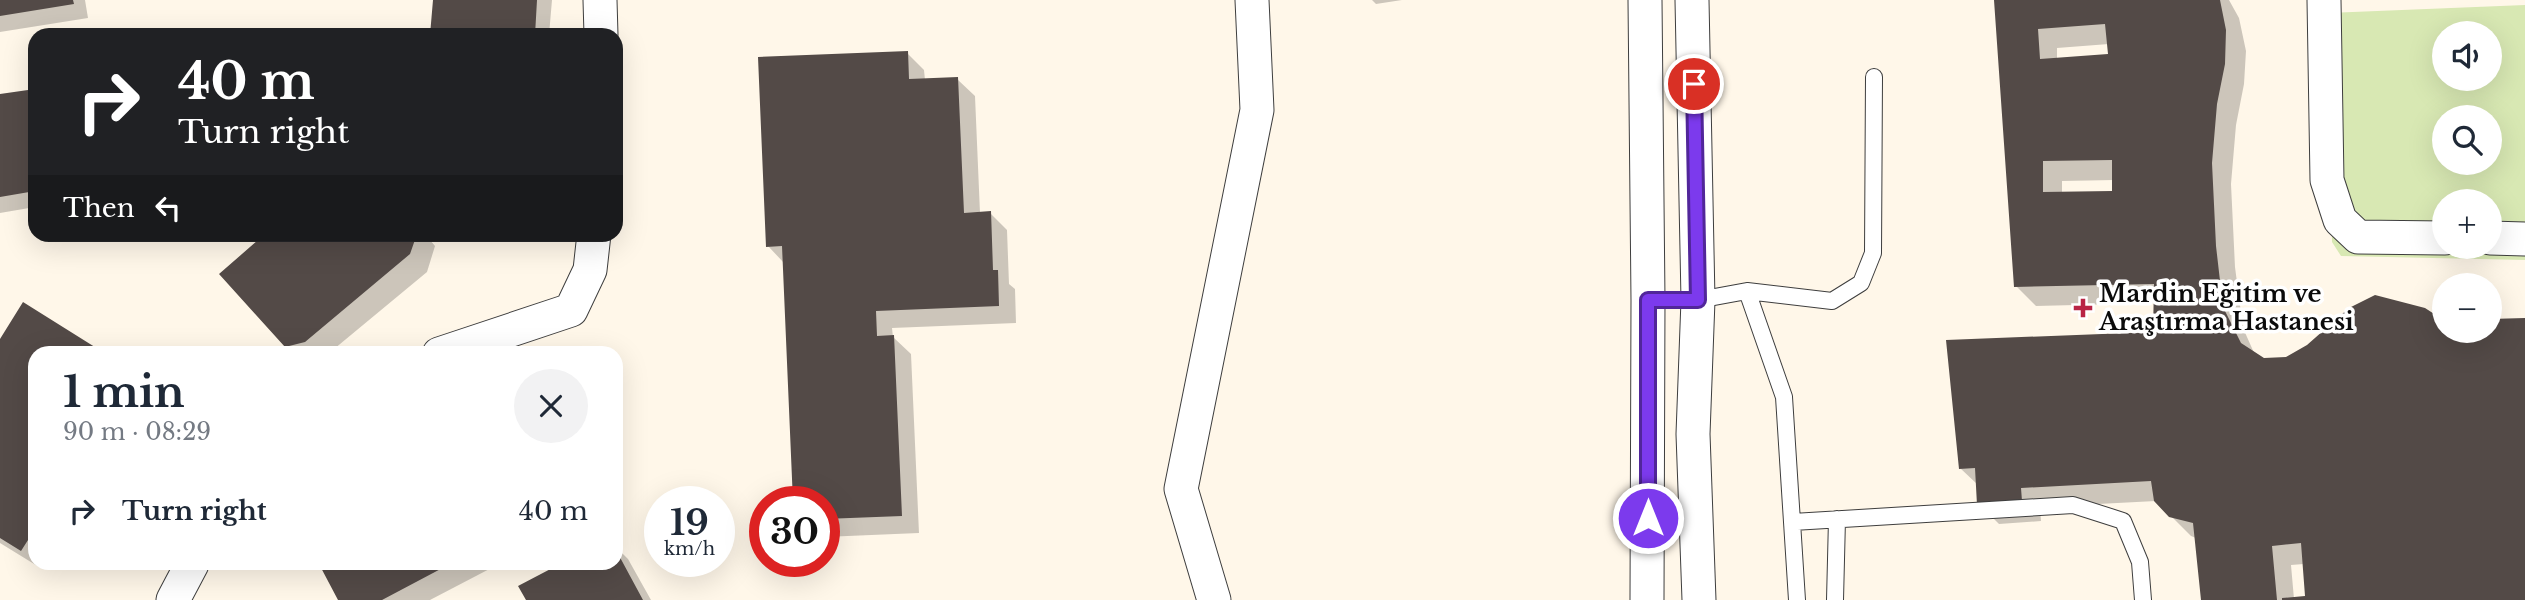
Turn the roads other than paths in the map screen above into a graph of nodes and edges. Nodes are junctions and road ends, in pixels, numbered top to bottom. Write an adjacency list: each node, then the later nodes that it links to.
1 (600, 0): 6 (street)
2 (1252, 0): 20 (street)
3 (1645, 0): 13 (street)
4 (1692, 0): 14 (street)
5 (2324, 0): 8 (street)
6 (601, 28)
7 (1874, 77): 12 (lane)
8 (2432, 238)
9 (2502, 238): 10 (street)
10 (2525, 239)
11 (593, 242): 15 (street)
12 (1747, 291): 14 (lane); 17 (lane)
13 (1648, 300): 14 (street); 21 (street)
14 (1698, 300): 22 (street)
15 (463, 346)
16 (1837, 519): 17 (lane); 24 (lane); 25 (lane)
17 (1793, 523): 23 (lane)
18 (189, 570): 19 (street)
19 (173, 600)
20 (1214, 600)
21 (1647, 600)
22 (1699, 600)
23 (1797, 600)
24 (1835, 600)
25 (2143, 600)

